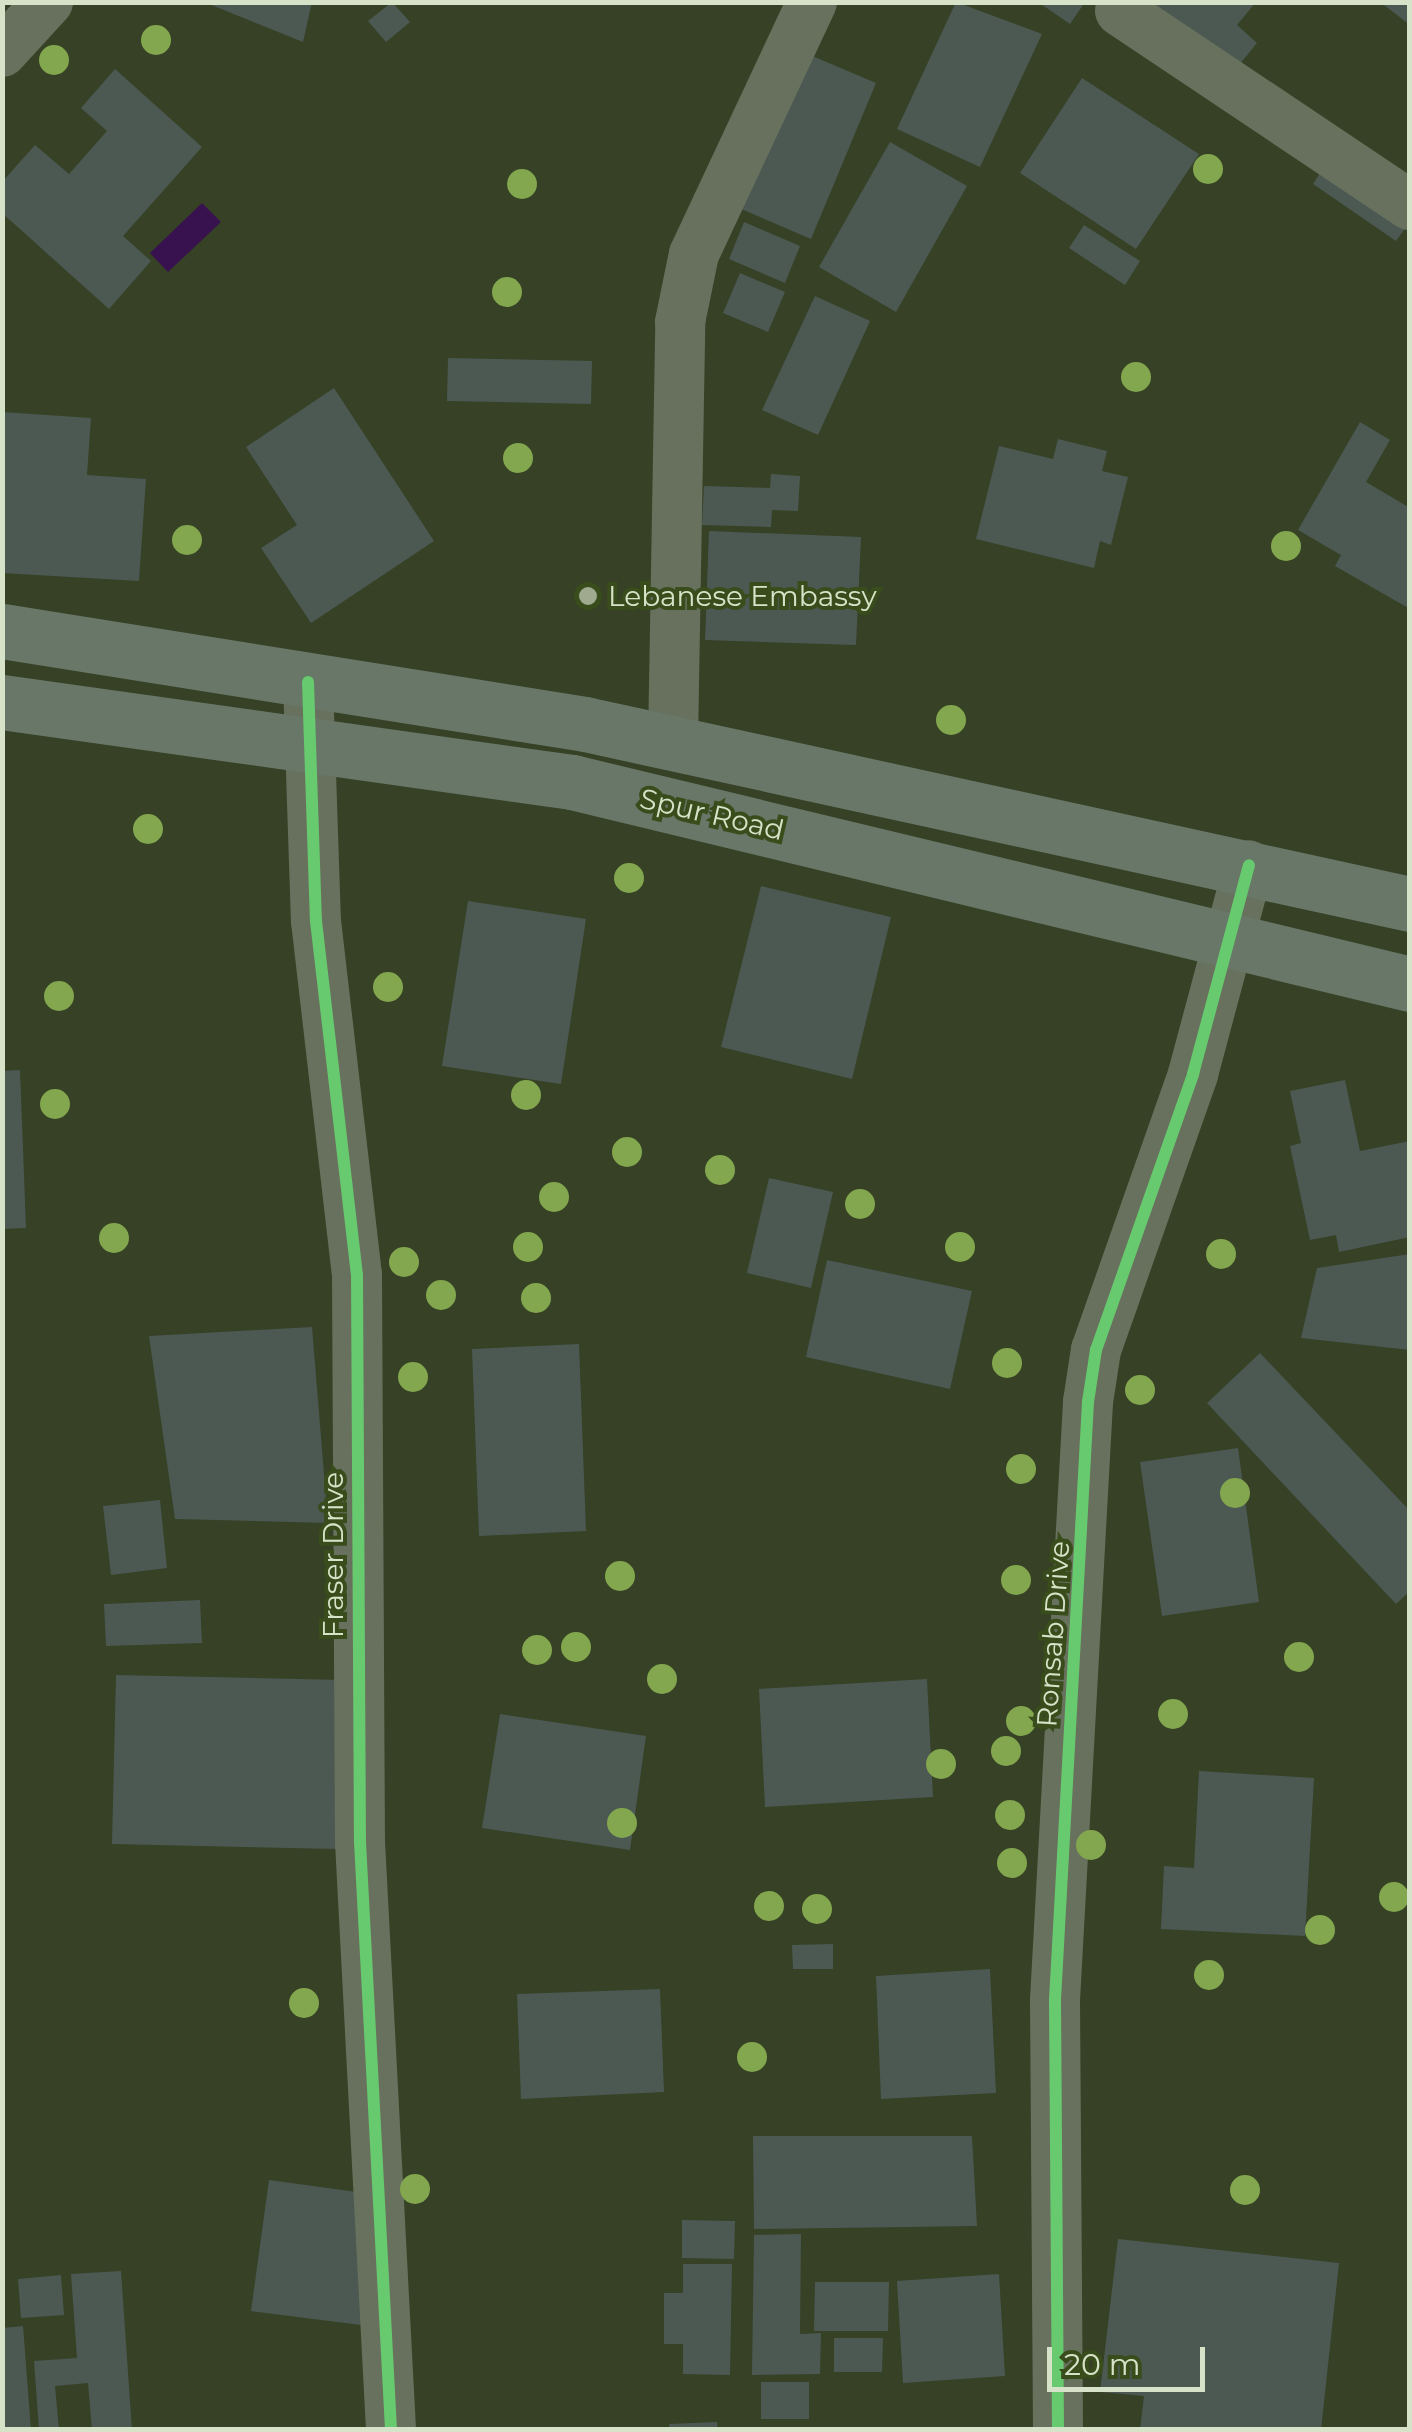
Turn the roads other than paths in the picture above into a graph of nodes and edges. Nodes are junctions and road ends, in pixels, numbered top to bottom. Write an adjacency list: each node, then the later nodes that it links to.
1 (48, 2): 4 (street)
2 (812, 2): 11 (street)
3 (1120, 12): 5 (street)
4 (2, 52)
5 (1410, 205)
6 (2, 631): 7 (main road)
7 (308, 682): 9 (main road); 10 (street, Fraser Drive)
8 (2, 702): 10 (main road, Spur Road)
9 (584, 724): 11 (main road); 12 (main road)
10 (309, 740): 12 (main road, Spur Road); 17 (street, Fraser Drive)
11 (674, 742): 13 (main road)
12 (572, 782): 15 (main road, Spur Road)
13 (1250, 865): 14 (main road); 15 (street, Ronsab Drive)
14 (1410, 904)
15 (1234, 937): 16 (main road, Spur Road); 18 (street, Ronsab Drive)
16 (1410, 984)
17 (391, 2430)
18 (1058, 2430)

